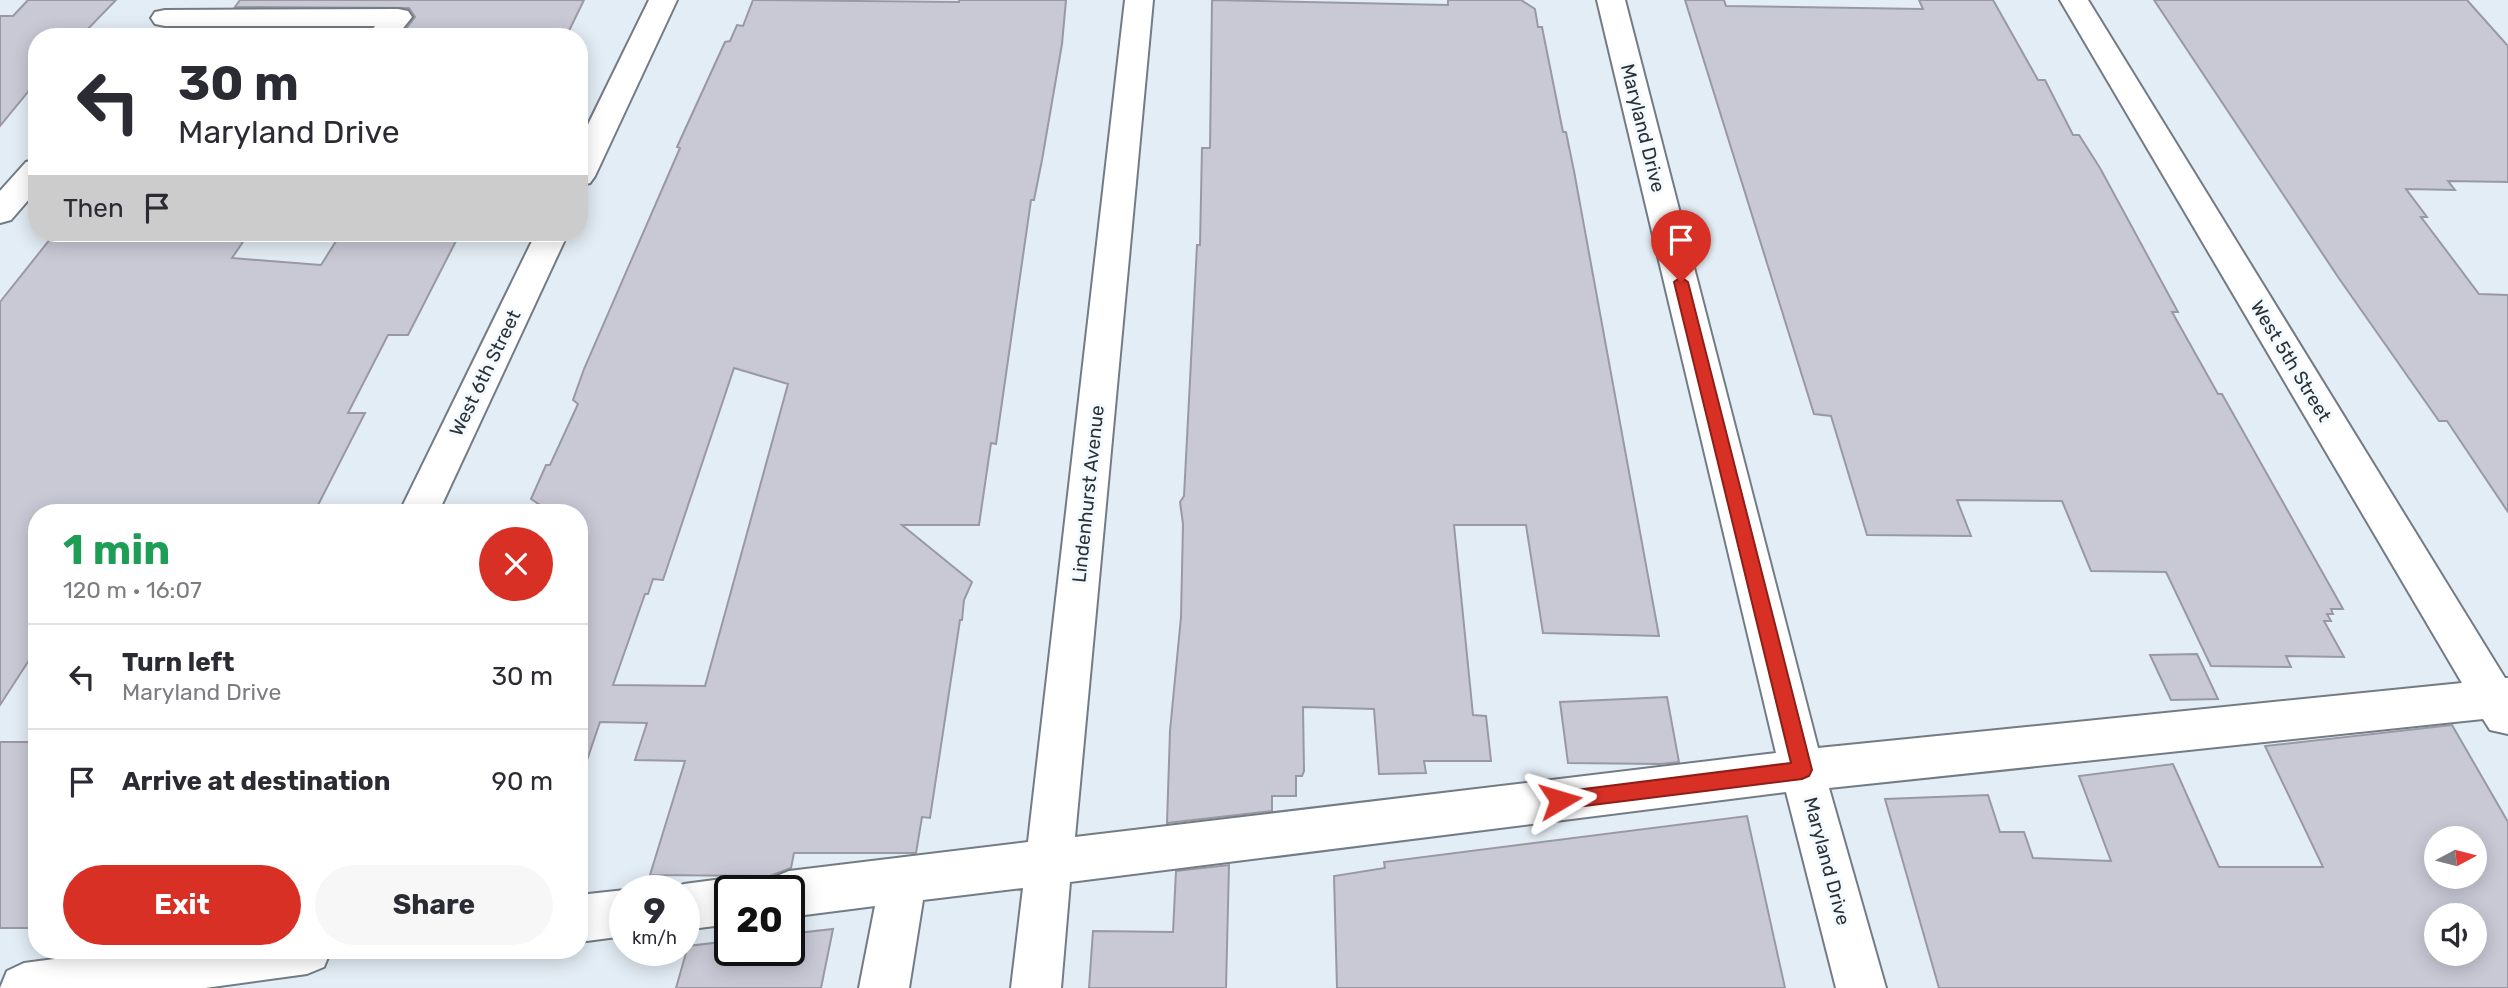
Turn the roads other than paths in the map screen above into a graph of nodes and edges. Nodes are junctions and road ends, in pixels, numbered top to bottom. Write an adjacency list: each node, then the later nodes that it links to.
1 (663, 0): 7 (street)
2 (1139, 0): 14 (street, Lindenhurst Avenue)
3 (1611, 0): 13 (street, Maryland Drive)
4 (2074, 0): 12 (street, West 5th Street)
5 (164, 18): 6 (street)
6 (389, 28)
7 (588, 157)
8 (28, 179): 9 (street)
9 (0, 212)
10 (548, 242): 11 (street, West 6th Street)
11 (422, 504)
12 (2503, 705): 13 (street)
13 (1802, 770): 14 (street); 24 (street, Maryland Drive)
14 (1050, 864): 15 (street); 23 (street, Lindenhurst Avenue)
15 (903, 881): 16 (street); 22 (street)
16 (805, 892)
17 (609, 916): 18 (street)
18 (588, 918)
19 (251, 959): 20 (street)
20 (201, 967): 21 (street)
21 (24, 988)
22 (884, 988)
23 (1037, 988)
24 (1861, 988)

